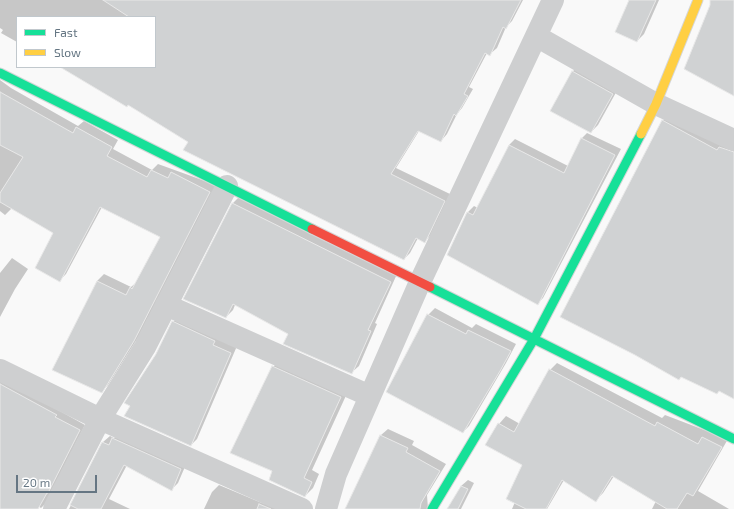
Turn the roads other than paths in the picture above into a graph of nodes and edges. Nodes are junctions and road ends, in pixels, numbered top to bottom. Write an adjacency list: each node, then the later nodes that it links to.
1 (553, 0): 3 (street)
2 (698, 0): 5 (main road)
3 (536, 36): 5 (street); 8 (street)
4 (0, 73): 7 (main road)
5 (656, 104): 6 (street); 10 (main road)
6 (734, 140)
7 (227, 186): 8 (main road); 9 (street)
8 (420, 282): 10 (main road); 12 (street)
9 (166, 306): 12 (street); 13 (street)
10 (534, 339): 14 (main road); 18 (main road)
11 (0, 370): 13 (street)
12 (370, 396): 17 (street)
13 (100, 420): 15 (street); 16 (street)
14 (734, 439)
15 (54, 509)
16 (302, 509)
17 (326, 509)
18 (432, 509)

